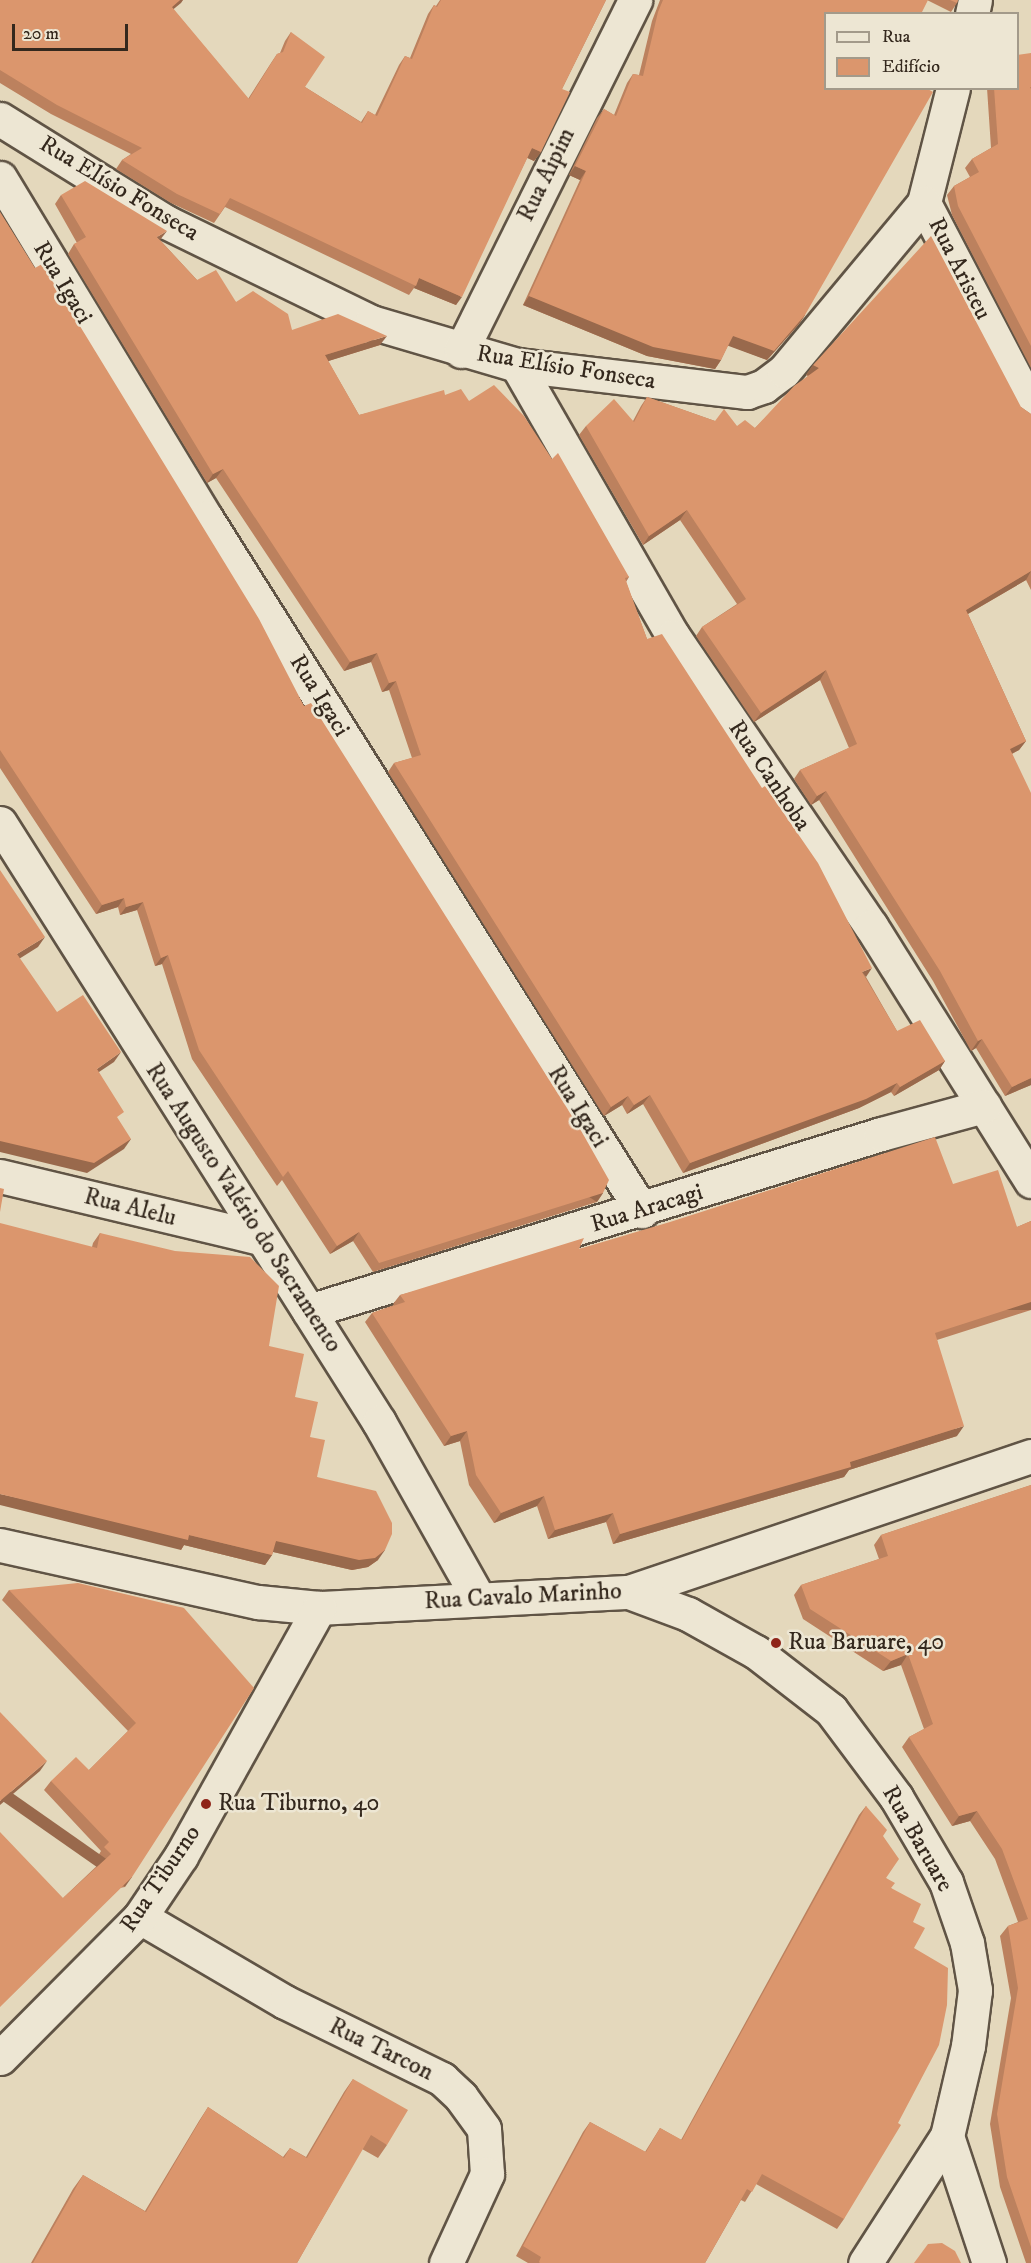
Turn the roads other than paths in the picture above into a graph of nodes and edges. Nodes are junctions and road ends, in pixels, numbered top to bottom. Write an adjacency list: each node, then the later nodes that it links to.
1 (635, 0): 6 (street, Rua Aipim)
2 (952, 90): 5 (street, Rua Aristeu)
3 (0, 119): 6 (street, Rua Elísio Fonseca)
4 (0, 178): 13 (street, Rua Igaci)
5 (924, 203): 7 (street, Rua Elísio Fonseca); 8 (street, Rua Aristeu)
6 (461, 351): 7 (street, Rua Elísio Fonseca)
7 (517, 365): 10 (street, Rua Canhoba)
8 (1031, 408)
9 (0, 823): 14 (street, Rua Augusto Valério do Sacramento)
10 (984, 1106): 12 (street, Rua Canhoba); 13 (street, Rua Aracagi)
11 (0, 1176): 14 (street, Rua Alelu)
12 (1031, 1181)
13 (642, 1210): 15 (street, Rua Aracagi)
14 (260, 1238): 15 (street, Rua Augusto Valério do Sacramento)
15 (309, 1311): 19 (street, Rua Augusto Valério do Sacramento)
16 (1031, 1456): 18 (street, Rua Cavalo Marinho)
17 (8, 1556): 20 (street, Rua Cavalo Marinho)
18 (629, 1592): 19 (street, Rua Cavalo Marinho); 23 (street, Rua Baruare)
19 (478, 1598): 20 (street, Rua Cavalo Marinho)
20 (319, 1608): 21 (street, Rua Tiburno)
21 (140, 1917): 22 (street, Rua Tiburno); 24 (street, Rua Tarcon)
22 (0, 2058)
23 (947, 2136): 25 (street, Rua Baruare); 26 (street)
24 (446, 2263)
25 (866, 2263)
26 (989, 2263)

